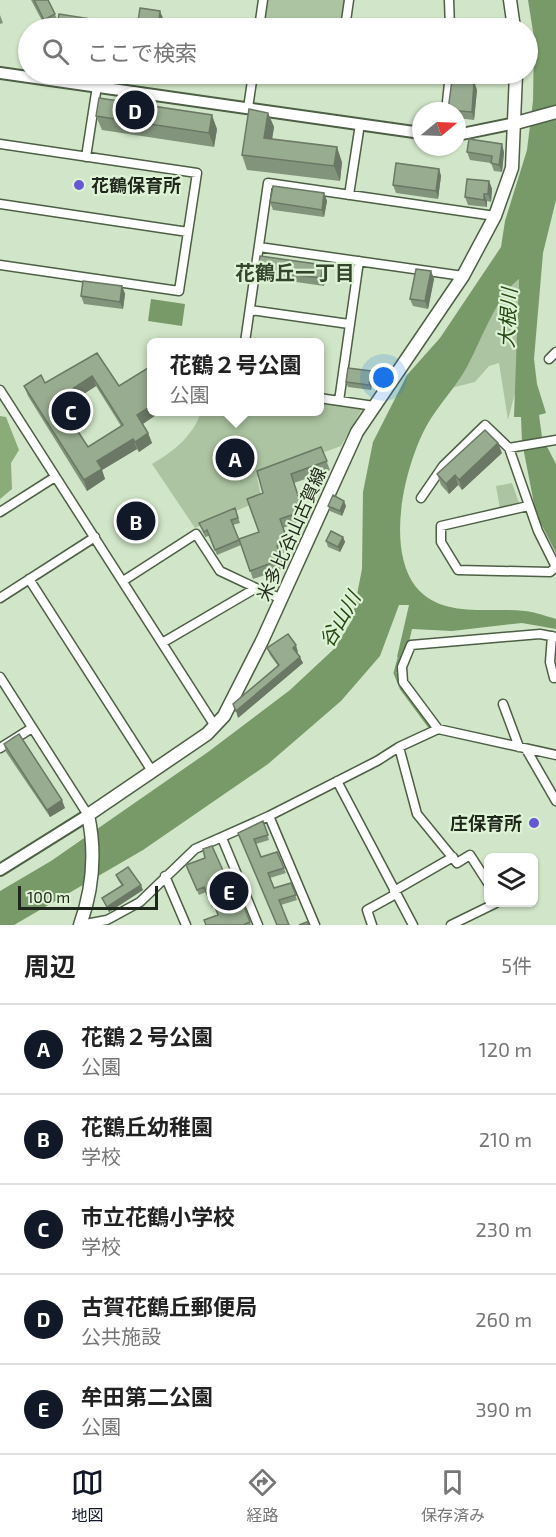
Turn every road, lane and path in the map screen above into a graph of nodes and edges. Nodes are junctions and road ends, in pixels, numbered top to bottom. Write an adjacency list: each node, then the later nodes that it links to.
1 (263, 0): 5 (street)
2 (349, 0): 6 (street)
3 (448, 0): 7 (street)
4 (510, 0): 8 (main road)
5 (260, 18)
6 (346, 18)
7 (449, 18)
8 (513, 18)
9 (0, 73): 10 (street)
10 (18, 75)
11 (82, 84): 15 (street)
12 (252, 84): 17 (street)
13 (449, 84): 16 (street)
14 (517, 84): 19 (main road, 米多比谷山古賀線)
15 (97, 86): 17 (street); 24 (street)
16 (447, 102)
17 (248, 108): 20 (street)
18 (556, 111): 19 (main road)
19 (522, 121): 22 (street); 27 (main road, 米多比谷山古賀線)
20 (360, 124): 21 (street); 25 (street)
21 (412, 132)
22 (466, 133)
23 (0, 144): 24 (street)
24 (86, 157): 28 (street)
25 (349, 195): 27 (street); 29 (street)
26 (0, 204): 28 (street)
27 (495, 216): 32 (main road, 米多比谷山古賀線)
28 (188, 232): 31 (street)
29 (259, 248): 30 (street); 33 (street)
30 (359, 261): 32 (street); 34 (street)
31 (0, 265)
32 (463, 276): 39 (main road, 米多比谷山古賀線)
33 (249, 310): 34 (street); 35 (street)
34 (349, 324): 38 (street)
35 (246, 338)
36 (0, 390): 42 (street)
37 (324, 399): 38 (street)
38 (339, 401): 39 (street)
39 (374, 406): 52 (main road, 米多比谷山古賀線)
40 (556, 440): 41 (street)
41 (509, 448): 43 (street); 44 (street)
42 (56, 477): 45 (street); 46 (street)
43 (422, 498)
44 (528, 506): 47 (street); 47 (street)
45 (0, 512)
46 (95, 537): 48 (street); 49 (street)
47 (556, 567)
48 (29, 579): 51 (street); 65 (street)
49 (123, 581): 50 (street); 54 (street)
50 (256, 588): 52 (street); 54 (street)
51 (0, 598)
52 (282, 598): 58 (main road, 米多比谷山古賀線)
53 (554, 636): 56 (street); 60 (street)
54 (162, 643): 58 (street)
55 (0, 677): 59 (street)
56 (554, 678)
57 (503, 704): 63 (street)
58 (215, 726): 65 (main road, 米多比谷山古賀線)
59 (32, 728): 62 (street); 68 (street)
60 (438, 729): 61 (street); 63 (street)
61 (399, 747): 66 (street); 71 (street)
62 (0, 748)
63 (523, 748): 64 (street); 67 (street)
64 (556, 755)
65 (152, 771): 68 (main road, 米多比谷山古賀線)
66 (337, 781): 69 (street); 75 (street)
67 (556, 801)
68 (88, 815): 72 (street); 77 (main road)
69 (269, 816): 70 (street); 80 (street)
70 (222, 838): 73 (street); 79 (street)
71 (453, 857): 74 (street); 75 (street)
72 (0, 870)
73 (165, 876): 77 (street); 78 (street)
74 (484, 876)
75 (395, 892): 81 (street); 82 (street)
76 (488, 907): 83 (street)
77 (80, 925)
78 (186, 925)
79 (258, 925)
80 (315, 925)
81 (372, 925)
82 (413, 925)
83 (451, 925)

